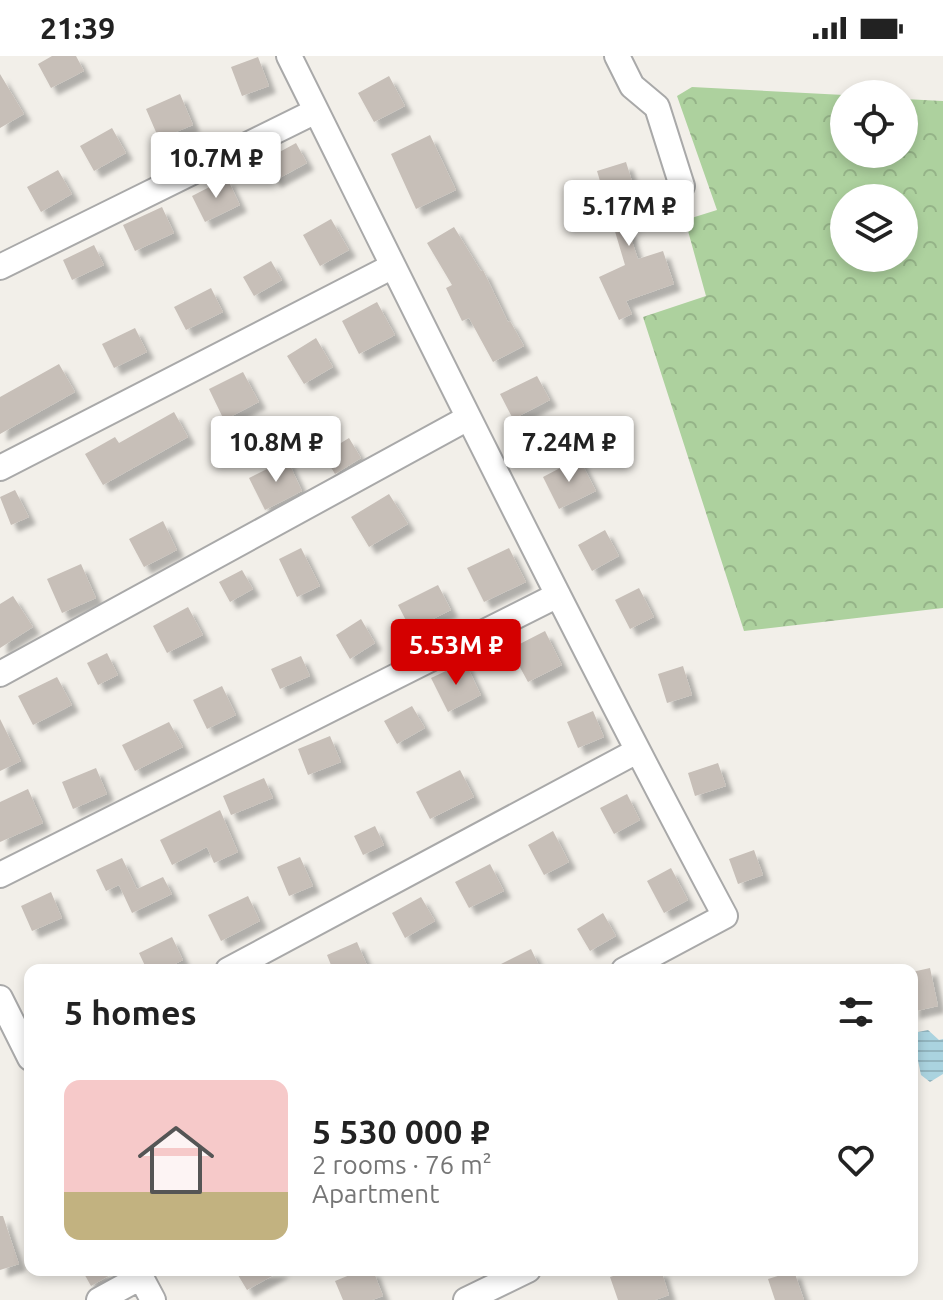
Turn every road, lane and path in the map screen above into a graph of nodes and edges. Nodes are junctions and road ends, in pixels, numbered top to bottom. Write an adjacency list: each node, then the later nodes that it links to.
1 (289, 56): 3 (street)
2 (617, 56): 4 (street)
3 (316, 111): 5 (street); 6 (street)
4 (682, 186)
5 (393, 266): 7 (street); 8 (street)
6 (0, 267)
7 (468, 418): 9 (street); 10 (street)
8 (0, 468)
9 (558, 595): 11 (street); 12 (street)
10 (0, 674)
11 (637, 751): 13 (street); 14 (street)
12 (0, 875)
13 (239, 964)
14 (635, 964)
15 (0, 998): 16 (street)
16 (24, 1046)
17 (135, 1276): 20 (street)
18 (141, 1276): 21 (street)
19 (516, 1276): 22 (street)
20 (99, 1300)
21 (153, 1300)
22 (466, 1300)

